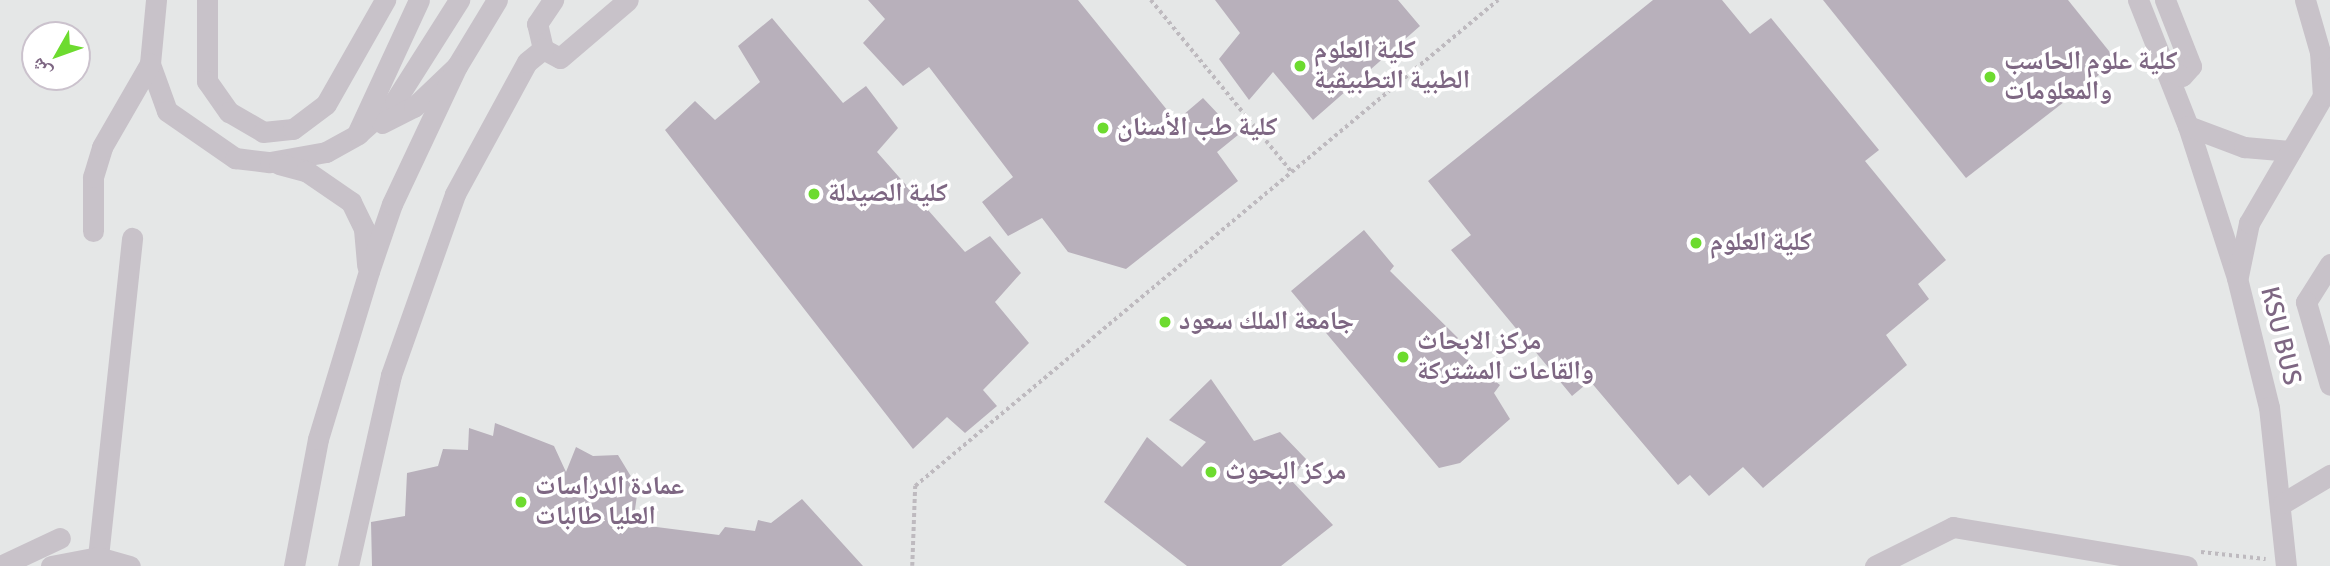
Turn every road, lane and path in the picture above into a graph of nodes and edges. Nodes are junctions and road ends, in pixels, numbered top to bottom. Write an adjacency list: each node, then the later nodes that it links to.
1 (156, 0): 15 (lane)
2 (207, 0): 3 (lane)
3 (385, 0)
4 (419, 0): 19 (lane)
5 (459, 0): 19 (lane)
6 (497, 0): 16 (lane)
7 (553, 0): 14 (lane)
8 (628, 0): 14 (lane)
9 (1152, 0): 22 (path)
10 (1497, 0): 22 (path)
11 (2138, 0): 17 (lane, KSU BUS)
12 (2165, 0): 17 (lane)
13 (2305, 0): 20 (lane)
14 (543, 49): 37 (lane)
15 (150, 64): 21 (lane); 23 (lane)
16 (457, 66): 19 (lane); 26 (lane)
17 (2166, 69): 18 (lane, KSU BUS)
18 (2188, 126): 20 (lane); 27 (lane, KSU BUS)
19 (358, 134): 21 (lane)
20 (2291, 151): 27 (lane)
21 (270, 162): 26 (lane)
22 (1292, 172): 38 (path)
23 (93, 231)
24 (132, 238): 32 (lane)
25 (2330, 264): 28 (lane)
26 (368, 277): 36 (lane)
27 (2237, 278): 30 (lane, KSU BUS)
28 (2330, 385)
29 (2330, 475): 30 (lane)
30 (2283, 503): 41 (lane, KSU BUS)
31 (60, 538): 33 (lane)
32 (98, 557): 34 (lane); 35 (lane)
33 (0, 566)
34 (51, 566)
35 (130, 566)
36 (294, 566)
37 (348, 566)
38 (912, 566)
39 (1875, 566): 40 (lane)
40 (2187, 566)
41 (2286, 566)

